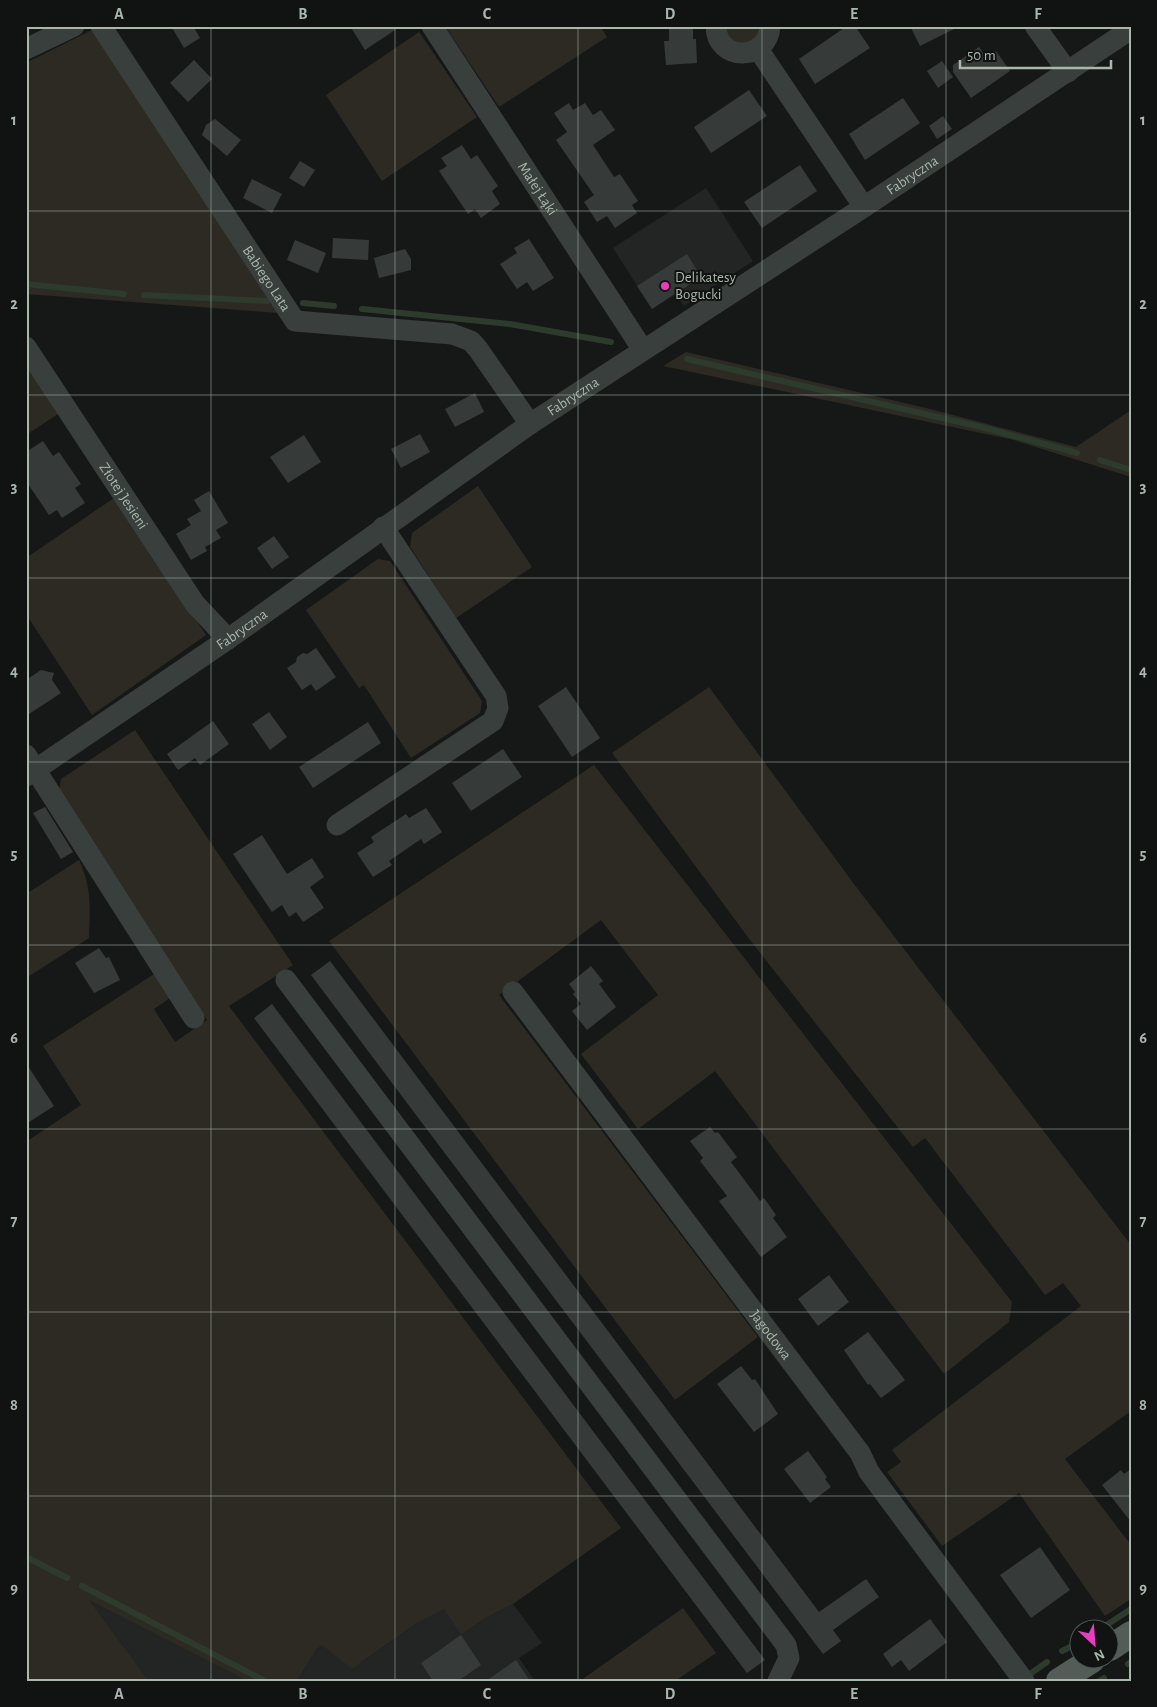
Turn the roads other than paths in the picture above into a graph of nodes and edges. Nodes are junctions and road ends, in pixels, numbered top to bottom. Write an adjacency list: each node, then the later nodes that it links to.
1 (74, 26): 8 (street)
2 (101, 26): 14 (street, Babiego Lata)
3 (432, 26): 13 (street, Małej Łąki)
4 (716, 26): 9 (street)
5 (770, 26): 9 (street)
6 (1035, 26): 10 (street)
7 (1131, 30): 10 (street, Fabryczna)
8 (26, 49)
9 (758, 49): 11 (street)
10 (1068, 72): 11 (street, Fabryczna)
11 (864, 207): 13 (street, Fabryczna)
12 (26, 347): 16 (street, Złotej Jesieni)
13 (643, 350): 14 (street, Fabryczna)
14 (530, 424): 15 (street, Fabryczna)
15 (383, 527): 16 (street, Fabryczna); 18 (street)
16 (228, 639): 17 (street, Fabryczna)
17 (29, 767): 21 (street)
18 (337, 825)
19 (286, 980): 25 (street)
20 (513, 992): 26 (street, Jagodowa)
21 (194, 1018)
22 (1131, 1634): 23 (main road)
23 (1120, 1641)
24 (1076, 1670): 27 (main road)
25 (778, 1681)
26 (1024, 1681)
27 (1059, 1681)

